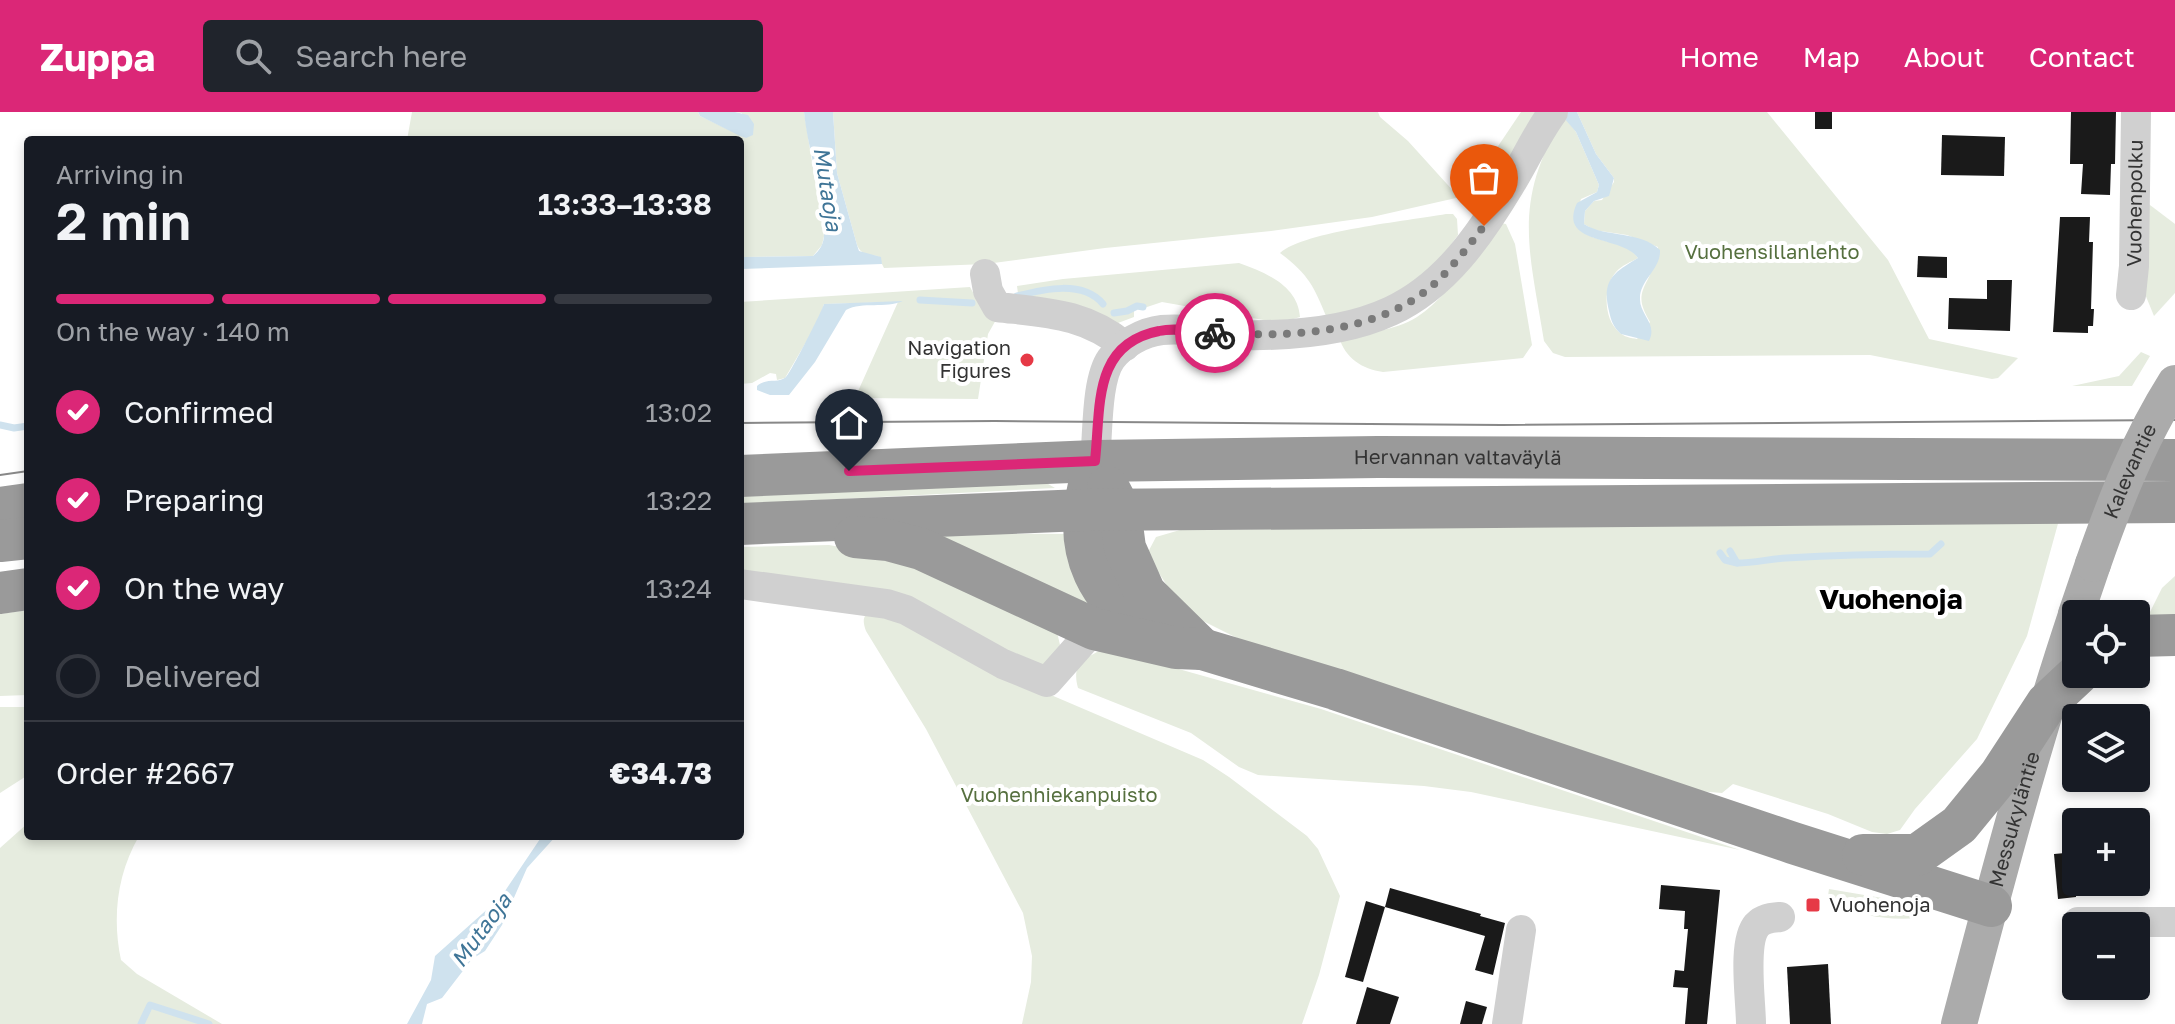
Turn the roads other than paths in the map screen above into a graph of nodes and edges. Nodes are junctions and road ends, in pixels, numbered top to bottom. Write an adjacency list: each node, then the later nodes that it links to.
1 (2136, 112): 4 (street, Vuohenpolku)
2 (1548, 119): 5 (street)
3 (985, 274): 5 (street)
4 (2131, 295)
5 (1125, 346): 8 (street)
6 (2175, 383): 18 (main road, Kalevantie, bridge)
7 (2175, 460): 8 (highway, Hervannan valtaväylä)
8 (1095, 461): 9 (highway, Hervannan valtaväylä); 13 (highway)
9 (744, 476)
10 (2175, 502): 13 (highway)
11 (24, 505): 12 (highway)
12 (0, 508)
13 (1102, 510): 14 (highway); 26 (highway); 27 (highway)
14 (787, 522): 15 (highway); 23 (highway)
15 (744, 524)
16 (24, 538): 17 (highway)
17 (0, 541)
18 (2093, 564): 22 (main road, Messukyläntie)
19 (744, 585): 23 (street)
20 (24, 590): 21 (highway)
21 (0, 593)
22 (2081, 600)
23 (1094, 629): 26 (highway)
24 (2175, 635): 25 (highway)
25 (2150, 636)
26 (1152, 641): 27 (highway)
27 (1202, 649): 31 (highway)
28 (2062, 657): 30 (main road, Messukyläntie)
29 (2063, 688): 30 (highway)
30 (2047, 703): 31 (highway); 32 (main road, Messukyläntie)
31 (1829, 855): 32 (highway)
32 (1991, 906): 39 (main road, Messukyläntie)
33 (1780, 917): 38 (street)
34 (2150, 922): 35 (street)
35 (2175, 922)
36 (1521, 930): 37 (street)
37 (1507, 1024)
38 (1751, 1024)
39 (1959, 1024)

